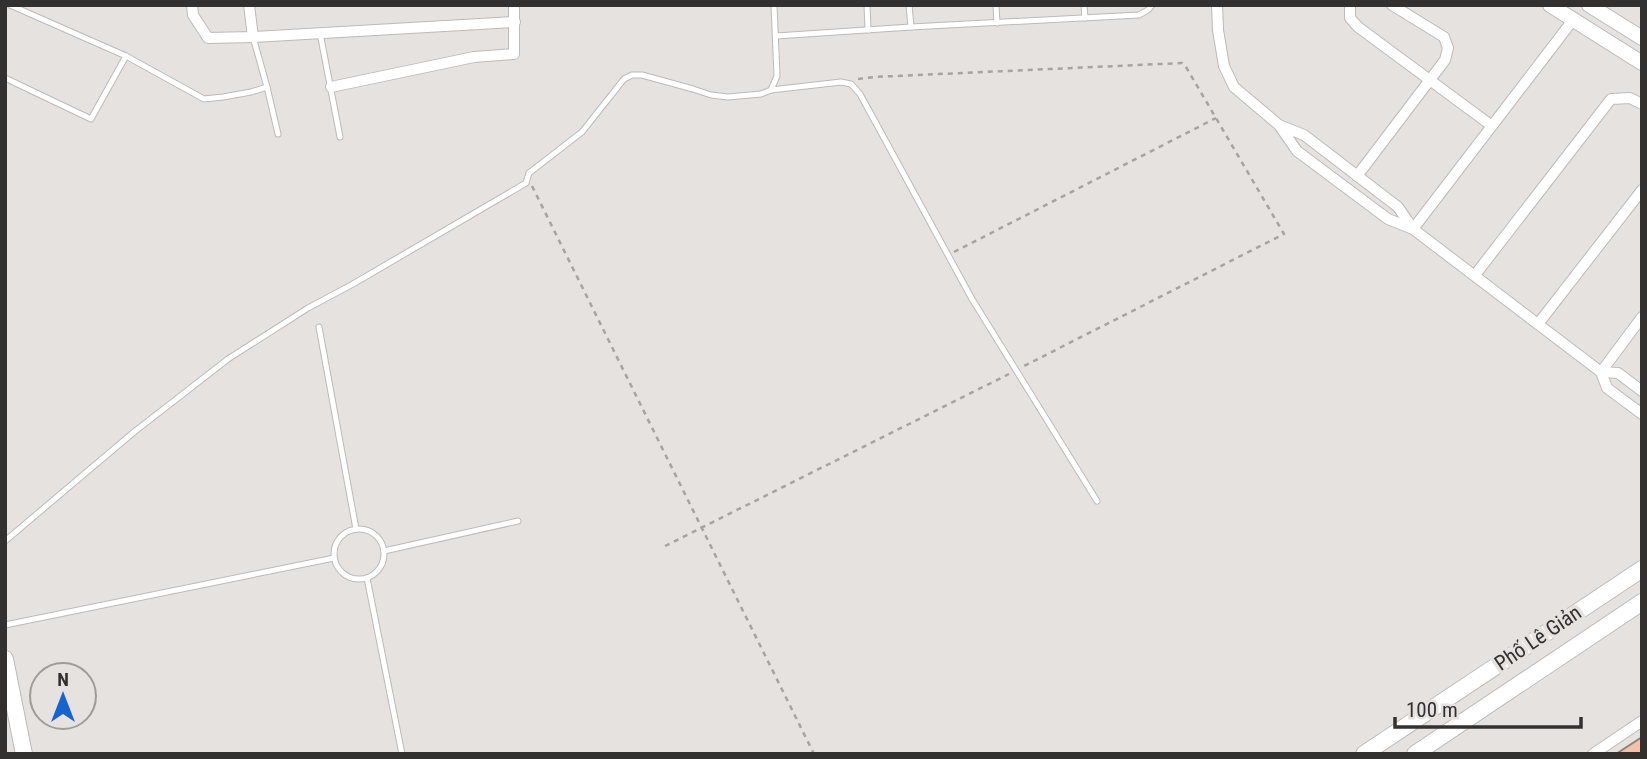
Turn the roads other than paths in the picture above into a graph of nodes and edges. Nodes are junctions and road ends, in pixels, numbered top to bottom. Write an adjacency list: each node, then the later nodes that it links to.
1 (10, 5): 26 (lane)
2 (192, 5): 24 (street)
3 (248, 5): 24 (street)
4 (514, 5): 18 (street)
5 (774, 5): 23 (lane)
6 (867, 5): 21 (lane)
7 (909, 5): 20 (lane)
8 (996, 5): 19 (lane)
9 (1084, 5): 16 (lane)
10 (1152, 5): 16 (lane)
11 (1217, 5): 34 (street)
12 (1350, 5): 29 (street)
13 (1392, 5): 29 (street)
14 (1550, 5): 17 (street)
15 (1589, 5): 25 (street)
16 (1086, 18): 19 (lane)
17 (1573, 20): 27 (street); 35 (street)
18 (515, 22): 22 (street); 31 (street)
19 (997, 23): 20 (lane)
20 (911, 27): 21 (lane)
21 (868, 30): 23 (lane)
22 (320, 33): 24 (street); 31 (lane)
23 (776, 36): 32 (lane)
24 (253, 37): 30 (lane)
25 (1642, 38)
26 (126, 55): 28 (lane); 30 (lane)
27 (1642, 63)
28 (5, 78)
29 (1430, 80): 35 (street); 38 (street)
30 (267, 87): 36 (lane)
31 (331, 87): 37 (lane)
32 (771, 90): 48 (lane); 51 (lane)
33 (1642, 104): 41 (street)
34 (1279, 125): 38 (street); 40 (street)
35 (1492, 126): 40 (street)
36 (278, 134)
37 (340, 137)
38 (1357, 176): 40 (street)
39 (1642, 190): 43 (street)
40 (1413, 229): 41 (street)
41 (1475, 275): 43 (street)
42 (1642, 317): 45 (street)
43 (1538, 324): 45 (street)
44 (319, 327): 50 (lane)
45 (1601, 372): 46 (street); 47 (street)
46 (1642, 391)
47 (1642, 414)
48 (1097, 501)
49 (518, 521): 52 (lane)
50 (356, 529): 52 (lane); 53 (lane)
51 (5, 541)
52 (384, 551): 55 (lane)
53 (334, 558): 55 (lane); 57 (lane)
54 (1642, 569): 62 (main road, Phố Lê Giản)
55 (367, 578): 61 (lane)
56 (1642, 602): 63 (main road, Phố Lê Giản)
57 (5, 625)
58 (5, 659): 60 (main road)
59 (1642, 721): 64 (street)
60 (24, 754)
61 (402, 754)
62 (1365, 754)
63 (1415, 754)
64 (1593, 754)

